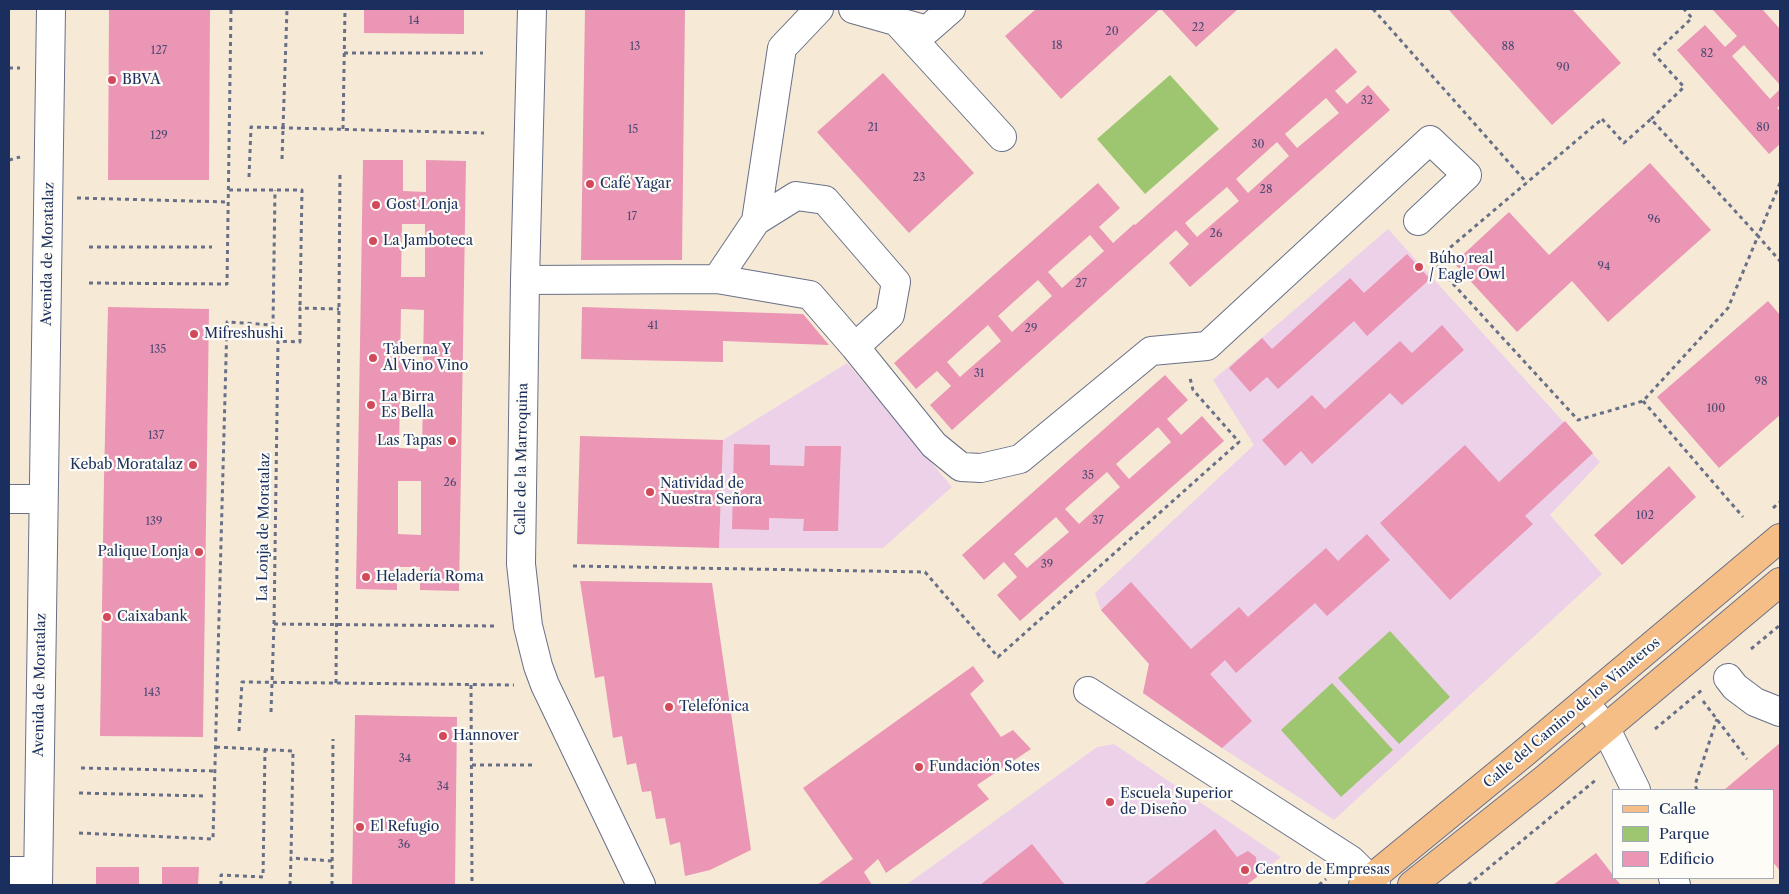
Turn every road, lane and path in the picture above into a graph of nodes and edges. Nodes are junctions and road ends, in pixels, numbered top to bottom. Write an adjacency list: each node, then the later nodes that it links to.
1 (51, 9): 26 (street, Avenida de Moratalaz)
2 (231, 9): 24 (path)
3 (287, 9): 15 (path)
4 (344, 9): 12 (path)
5 (532, 9): 35 (street, Calle de la Marroquina)
6 (819, 9): 29 (street)
7 (853, 9): 11 (street)
8 (951, 9): 11 (street)
9 (1373, 9): 23 (path)
10 (1684, 9): 14 (path)
11 (897, 22): 18 (street)
12 (344, 53): 13 (path); 16 (path)
13 (484, 53)
14 (1651, 120): 23 (path); 30 (path)
15 (282, 127): 16 (path); 19 (path); 21 (path)
16 (343, 129): 17 (path)
17 (484, 133)
18 (1002, 137)
19 (282, 159)
20 (340, 172): 38 (path)
21 (249, 177)
22 (1780, 182): 30 (path)
23 (1527, 183): 41 (path)
24 (229, 190): 25 (path); 27 (path)
25 (275, 190): 37 (path); 65 (path)
26 (49, 197): 27 (path); 43 (street, Avenida de Moratalaz)
27 (229, 202): 36 (path)
28 (1418, 220): 40 (street)
29 (756, 221): 34 (street); 39 (street)
30 (1758, 236): 33 (path); 41 (path)
31 (89, 246): 32 (path)
32 (212, 247)
33 (1780, 261)
34 (717, 279): 35 (street); 39 (street)
35 (525, 280): 50 (street, Calle de la Marroquina)
36 (89, 283)
37 (300, 308): 38 (path); 48 (path, La Lonja de Moratalaz)
38 (339, 309): 49 (path)
39 (855, 347): 40 (street)
40 (1183, 348): 46 (path)
41 (1643, 401): 44 (path)
42 (9, 499): 43 (street)
43 (43, 499): 81 (street, Avenida de Moratalaz)
44 (1743, 517)
45 (1780, 538): 58 (main road, Calle del Camino de los Vinateros)
46 (573, 566)
47 (1780, 582): 62 (main road)
48 (274, 624): 49 (path); 52 (path, La Lonja de Moratalaz)
49 (336, 624): 50 (path); 53 (path)
50 (528, 626): 55 (street, Calle de la Marroquina)
51 (1728, 678): 60 (street)
52 (272, 683): 53 (path); 59 (path, La Lonja de Moratalaz); 63 (path)
53 (336, 683): 54 (path)
54 (471, 685): 55 (path); 68 (path)
55 (545, 685): 87 (street, Calle de la Marroquina)
56 (1088, 691): 82 (street)
57 (1703, 701): 61 (path)
58 (1585, 703): 62 (street); 82 (main road, Calle del Camino de los Vinateros)
59 (271, 712)
60 (1780, 712)
61 (1717, 719): 67 (path); 74 (path)
62 (1606, 729): 73 (street); 88 (main road)
63 (239, 732)
64 (334, 739): 79 (path)
65 (216, 748): 66 (path); 71 (path)
66 (265, 750): 78 (path); 83 (path)
67 (1747, 759)
68 (472, 765): 69 (path); 86 (path)
69 (536, 765)
70 (81, 768): 71 (path)
71 (215, 771): 77 (path)
72 (1600, 776): 89 (path)
73 (1636, 789)
74 (1697, 789)
75 (79, 793): 76 (path)
76 (205, 796)
77 (79, 832)
78 (291, 858): 79 (path); 84 (path)
79 (332, 861): 85 (path)
80 (9, 871): 81 (street, Avenida de Moratalaz)
81 (38, 878)
82 (1370, 883)
83 (221, 885)
84 (290, 885)
85 (332, 885)
86 (472, 885)
87 (641, 885)
88 (1412, 885)
89 (1468, 885)

